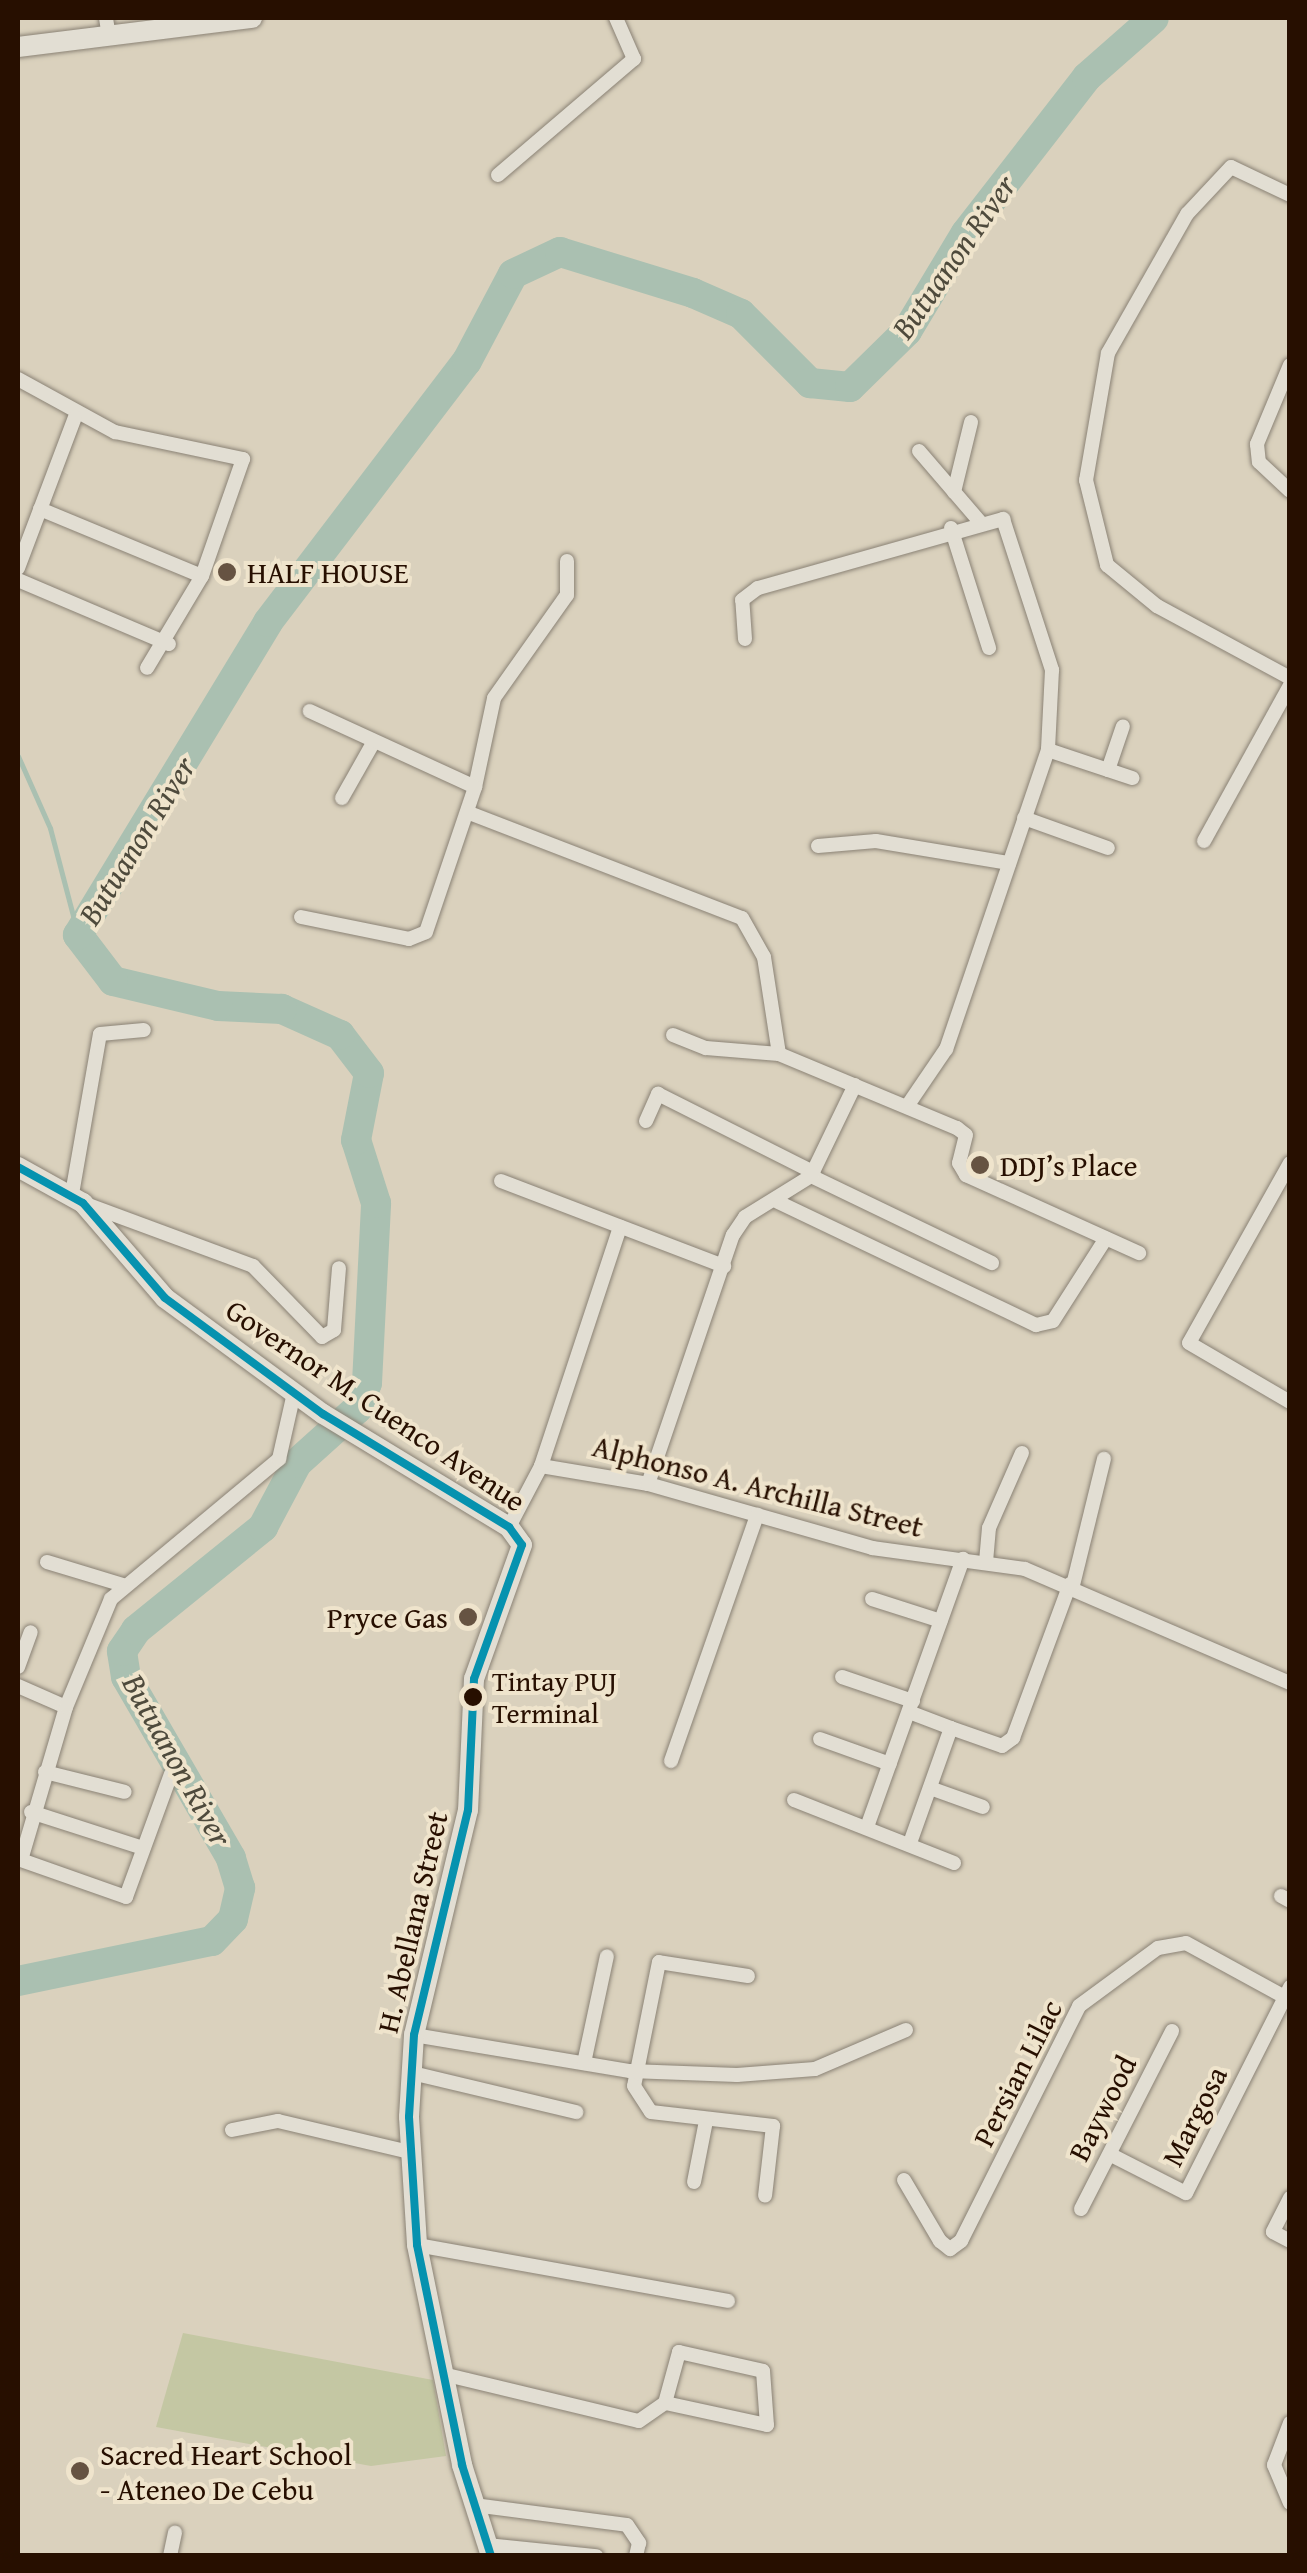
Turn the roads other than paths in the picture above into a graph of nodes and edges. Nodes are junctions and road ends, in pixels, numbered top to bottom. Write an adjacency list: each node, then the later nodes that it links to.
1 (252, 18): 3 (main road)
2 (616, 18): 5 (street)
3 (108, 28): 4 (main road)
4 (18, 48)
5 (498, 174)
6 (1290, 195): 25 (street)
7 (1290, 365): 12 (street)
8 (18, 379): 9 (street)
9 (75, 417): 14 (street); 19 (street)
10 (971, 422): 13 (street)
11 (919, 451): 13 (street)
12 (1290, 491)
13 (954, 492): 15 (street)
14 (40, 509): 18 (street); 19 (street)
15 (981, 523): 16 (street); 29 (street)
16 (952, 528): 21 (street); 23 (street)
17 (566, 561): 32 (street)
18 (18, 568)
19 (202, 576): 22 (street)
20 (18, 580): 22 (street)
21 (745, 639)
22 (168, 644): 24 (street)
23 (989, 648)
24 (147, 668)
25 (1290, 682): 36 (street)
26 (310, 711): 28 (street)
27 (1123, 726): 30 (street)
28 (372, 745): 32 (street); 33 (street)
29 (1048, 750): 30 (street); 35 (street)
30 (1108, 770): 31 (street)
31 (1132, 778)
32 (475, 786): 34 (street)
33 (342, 798)
34 (472, 814): 40 (street); 43 (street)
35 (1024, 818): 38 (street); 39 (street)
36 (1204, 841)
37 (818, 846): 39 (street)
38 (1108, 848)
39 (1009, 863): 45 (street)
40 (301, 917)
41 (144, 1030): 51 (street)
42 (673, 1035): 43 (street)
43 (779, 1054): 44 (street)
44 (855, 1085): 45 (street); 49 (street)
45 (908, 1105): 54 (street)
46 (646, 1120): 49 (street)
47 (1290, 1163): 60 (street)
48 (18, 1167): 51 (main road, Governor M. Cuenco Avenue)
49 (812, 1174): 52 (street); 56 (street)
50 (502, 1181): 53 (street)
51 (77, 1198): 58 (street); 59 (main road, Governor M. Cuenco Avenue)
52 (778, 1202): 54 (street); 57 (street)
53 (620, 1227): 57 (street); 63 (street)
54 (1106, 1238): 55 (street)
55 (1140, 1253)
56 (992, 1263)
57 (724, 1266): 64 (street)
58 (339, 1268)
59 (294, 1393): 66 (main road, Governor M. Cuenco Avenue); 71 (street)
60 (1290, 1402)
61 (1022, 1454): 69 (street)
62 (1104, 1459): 70 (street)
63 (541, 1466): 64 (street, Alphonso A. Archilla Street); 66 (street)
64 (648, 1484): 65 (street, Alphonso A. Archilla Street)
65 (757, 1515): 67 (street, Alphonso A. Archilla Street); 83 (street)
66 (515, 1533): 101 (main road, H. Abellana Street)
67 (963, 1559): 69 (street, Alphonso A. Archilla Street); 73 (street)
68 (46, 1562): 71 (street)
69 (986, 1562): 70 (street, Alphonso A. Archilla Street)
70 (1072, 1584): 77 (street, Alphonso A. Archilla Street); 81 (street)
71 (123, 1586): 80 (street)
72 (872, 1599): 73 (street)
73 (941, 1621): 79 (street)
74 (31, 1632): 75 (street)
75 (18, 1667)
76 (842, 1677): 79 (street)
77 (1290, 1682)
78 (18, 1686): 80 (street)
79 (911, 1706): 81 (street); 84 (street)
80 (66, 1707): 85 (street)
81 (951, 1728): 87 (street)
82 (820, 1739): 84 (street)
83 (671, 1762)
84 (890, 1764): 92 (street)
85 (44, 1772): 88 (street); 91 (street)
86 (171, 1774): 94 (street)
87 (930, 1788): 90 (street); 93 (street)
88 (125, 1792)
89 (794, 1800): 92 (street)
90 (982, 1806)
91 (32, 1812): 94 (street); 94 (street)
92 (867, 1827): 93 (street)
93 (910, 1844): 95 (street)
94 (143, 1848)
95 (954, 1863)
96 (607, 1956): 102 (street)
97 (748, 1976): 103 (street)
98 (1288, 1995): 109 (street, Margosa); 110 (street, Persian Lilac)
99 (906, 2030): 103 (street)
100 (1172, 2032): 109 (street, Baywood)
101 (414, 2035): 102 (street); 104 (main road, H. Abellana Street)
102 (584, 2063): 103 (street)
103 (635, 2071): 106 (street)
104 (412, 2073): 105 (street); 108 (main road, H. Abellana Street)
105 (576, 2112)
106 (706, 2120): 111 (street); 112 (street)
107 (232, 2130): 108 (street)
108 (409, 2152): 116 (main road, H. Abellana Street)
109 (1111, 2155): 114 (street, Baywood)
110 (904, 2180)
111 (694, 2182)
112 (765, 2196)
113 (1290, 2198): 115 (street)
114 (1081, 2209)
115 (1290, 2241)
116 (417, 2244): 117 (street); 118 (main road, H. Abellana Street)
117 (728, 2301)
118 (447, 2375): 119 (street); 122 (main road, H. Abellana Street)
119 (665, 2402): 119 (street)
120 (1290, 2423): 121 (street)
121 (1290, 2503)
122 (474, 2505): 124 (main road, H. Abellana Street); 127 (street)
123 (175, 2533): 125 (street)
124 (489, 2550): 126 (street)
125 (170, 2556)
126 (596, 2556)
127 (636, 2556)

